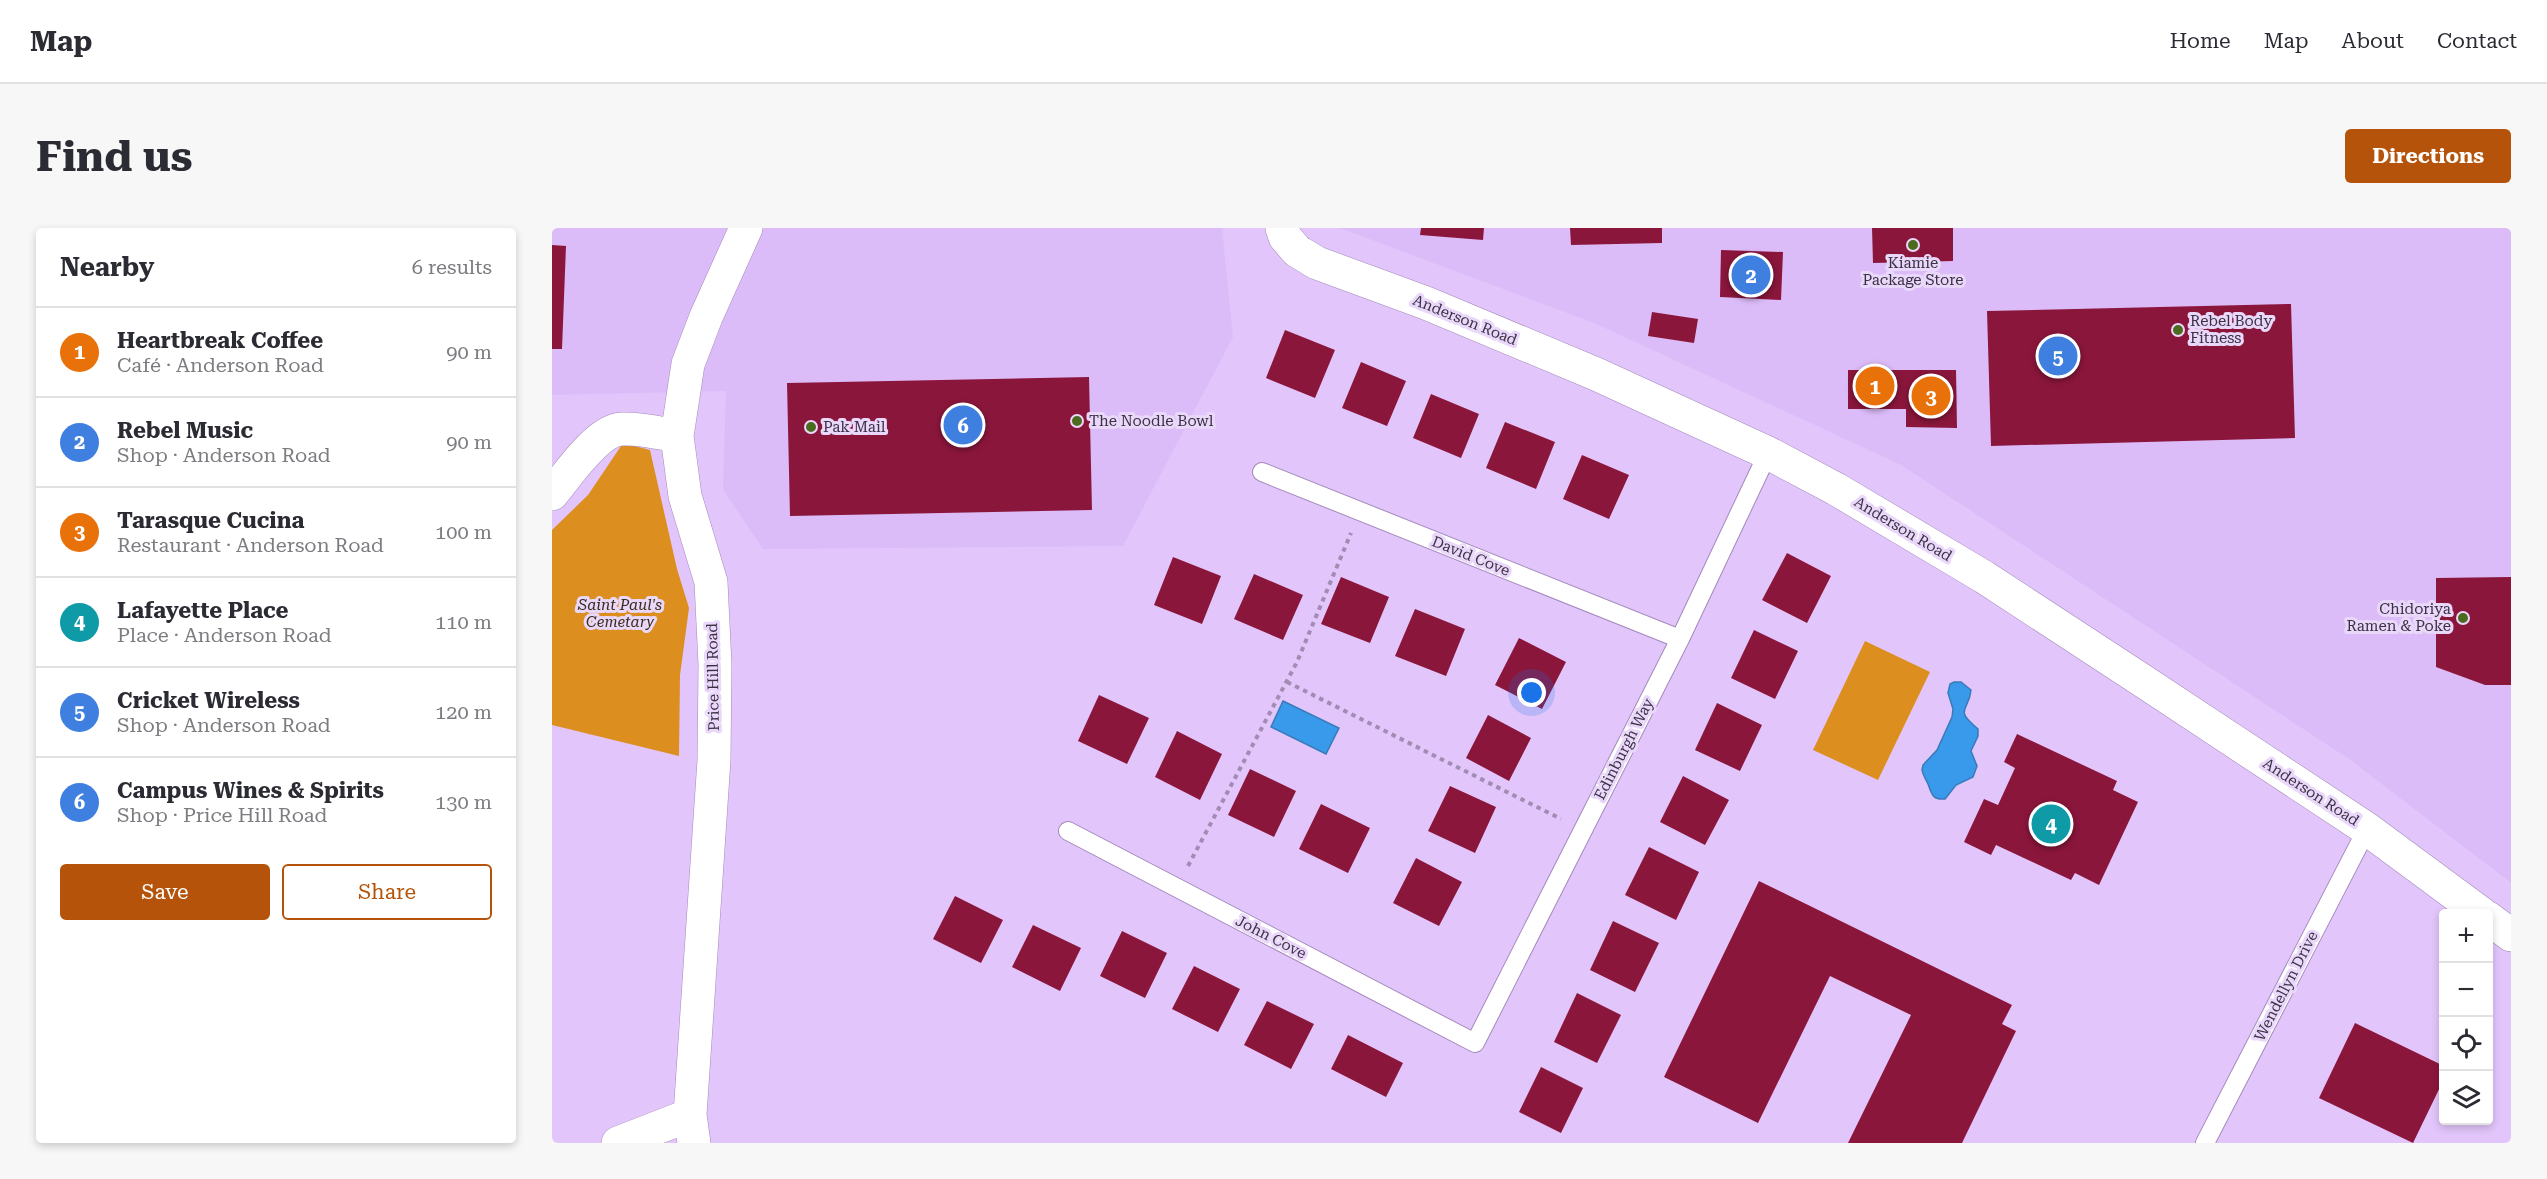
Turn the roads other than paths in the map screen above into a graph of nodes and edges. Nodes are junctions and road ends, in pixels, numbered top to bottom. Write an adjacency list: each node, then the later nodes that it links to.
1 (746, 228): 3 (street, Price Hill Road)
2 (1282, 228): 4 (street, Anderson Road)
3 (677, 436): 6 (street); 14 (street, Price Hill Road)
4 (1768, 453): 7 (lane, Edinburgh Way); 8 (street, Anderson Road)
5 (1262, 472): 7 (lane, David Cove)
6 (552, 494)
7 (1680, 639): 13 (lane, Edinburgh Way)
8 (2367, 829): 10 (street, Anderson Road); 16 (lane, Wendellyn Drive)
9 (1068, 831): 13 (lane, John Cove)
10 (2475, 909)
11 (2493, 922): 12 (street)
12 (2511, 935)
13 (1475, 1043)
14 (692, 1129): 15 (street)
15 (618, 1143)
16 (2205, 1143)

